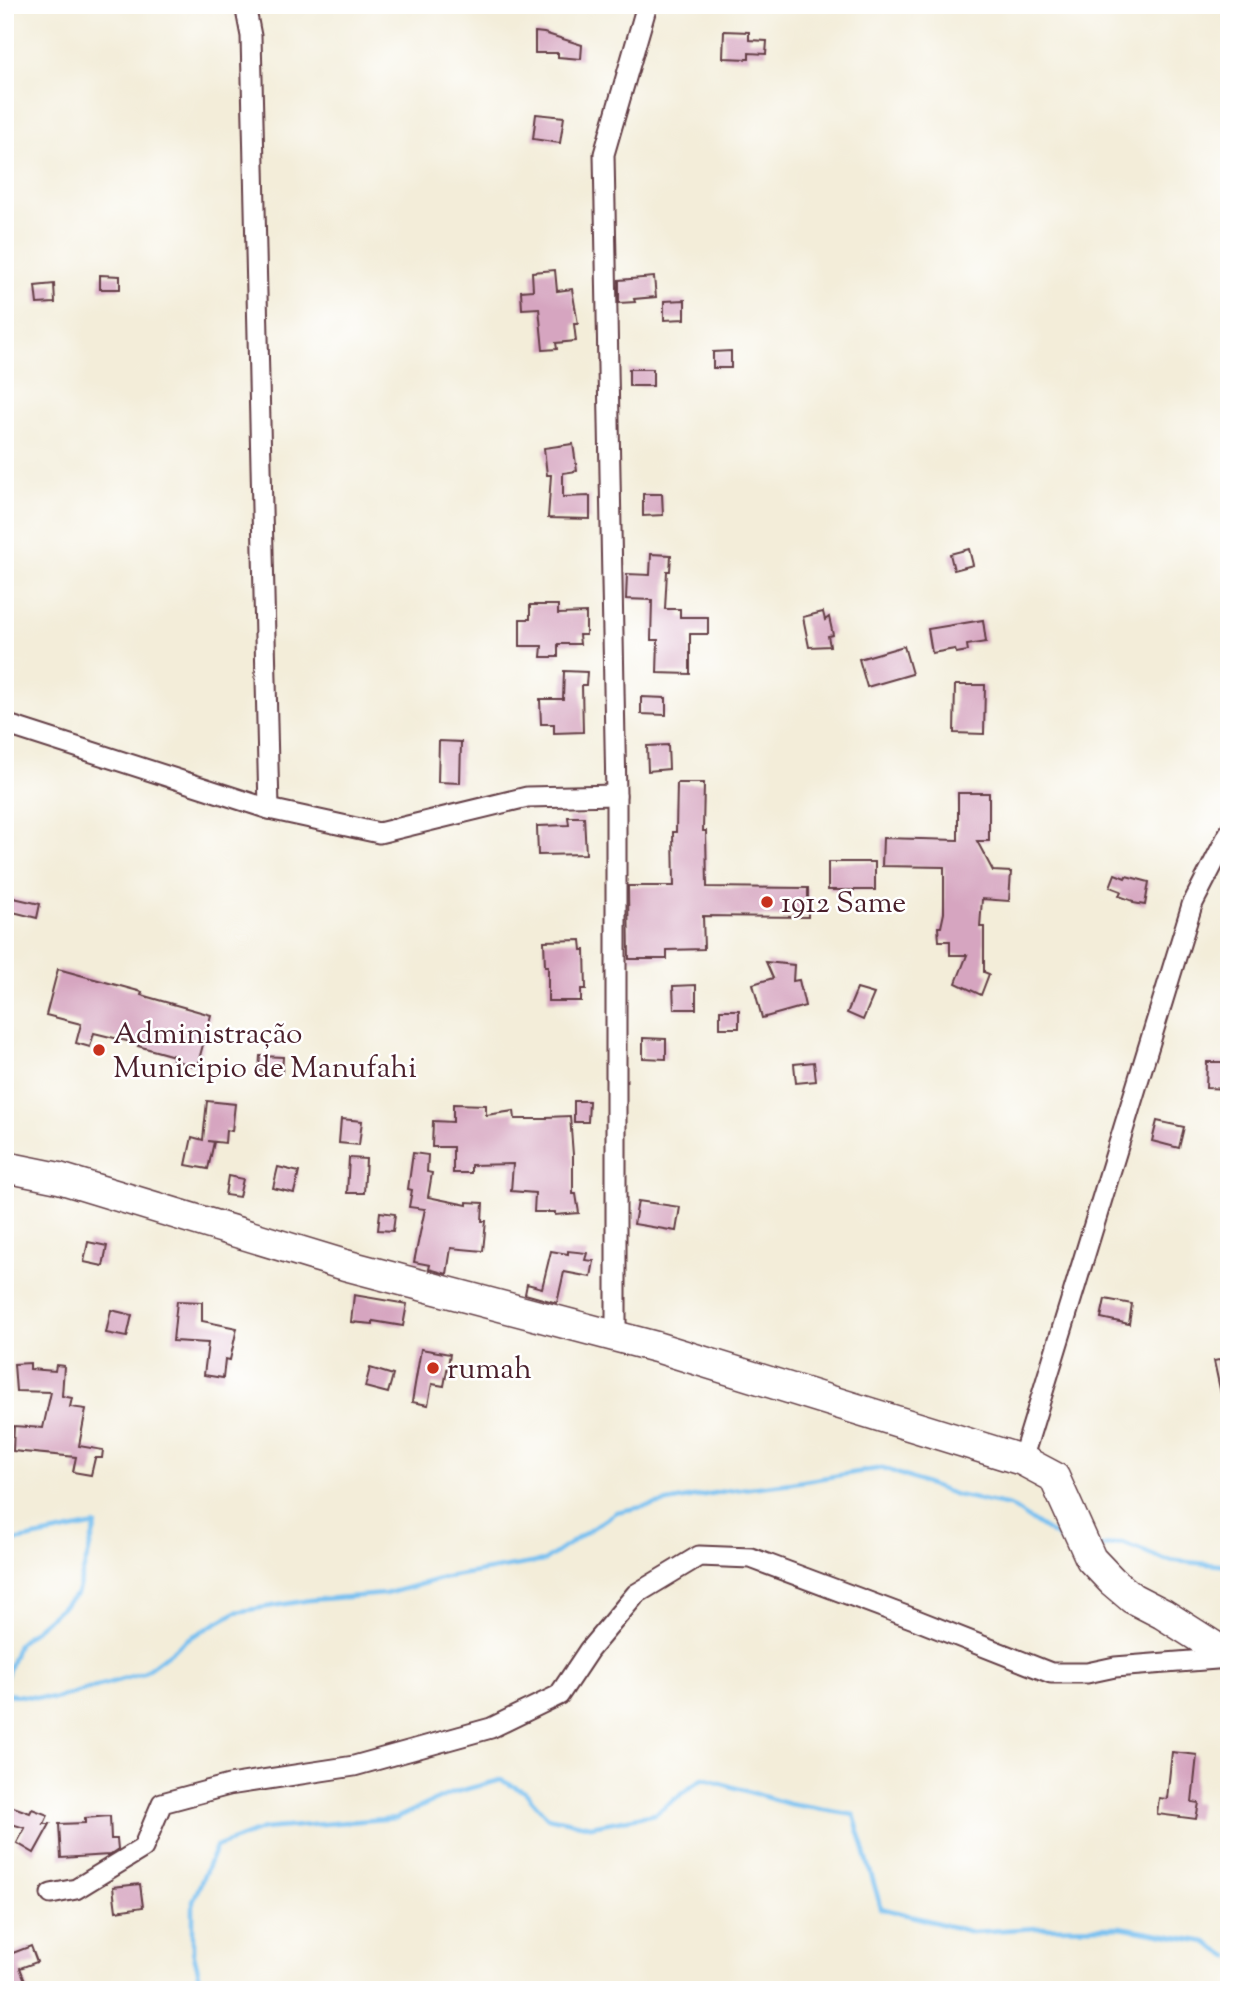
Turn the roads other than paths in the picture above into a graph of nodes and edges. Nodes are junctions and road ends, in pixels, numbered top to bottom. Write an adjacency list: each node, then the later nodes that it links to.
1 (245, 5): 5 (street)
2 (647, 5): 4 (street)
3 (5, 724): 5 (street)
4 (616, 795): 5 (street); 8 (street)
5 (269, 809)
6 (1229, 833): 9 (street)
7 (5, 1167): 8 (main road)
8 (616, 1336): 9 (main road)
9 (1022, 1460): 10 (main road)
10 (1229, 1657): 11 (street)
11 (51, 1894)

